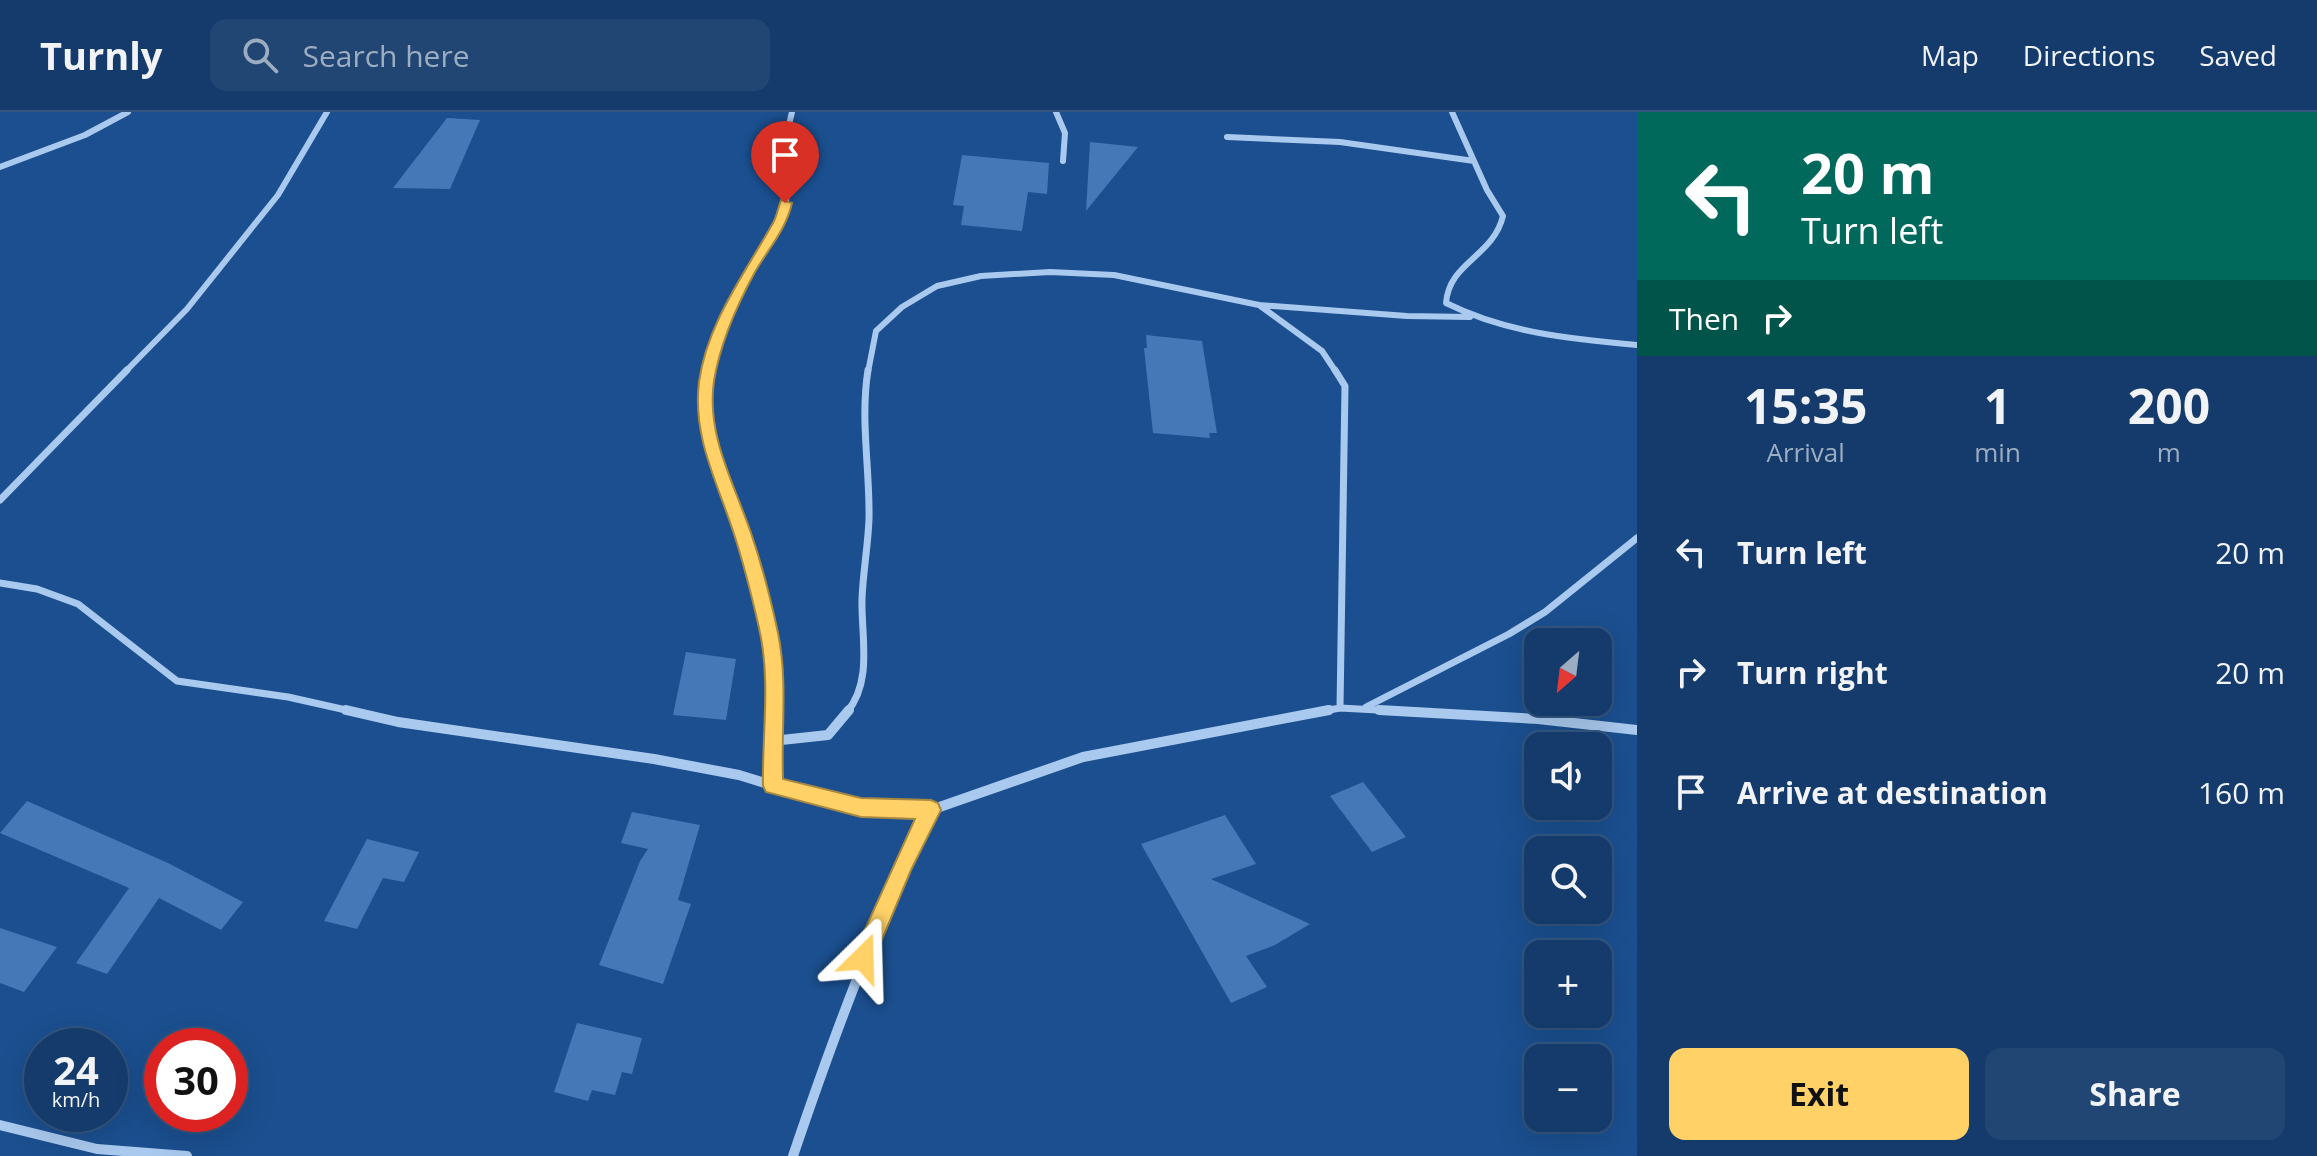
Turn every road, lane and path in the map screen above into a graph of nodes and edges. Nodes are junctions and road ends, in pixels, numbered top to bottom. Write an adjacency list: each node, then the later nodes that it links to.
1 (128, 112): 9 (street)
2 (327, 112): 13 (street)
3 (792, 112): 19 (street)
4 (1056, 112): 7 (street)
5 (1452, 112): 8 (street)
6 (1227, 137): 8 (street)
7 (1063, 161)
8 (1474, 161): 11 (street)
9 (0, 167)
10 (1259, 305): 11 (street); 17 (street); 19 (street)
11 (1470, 317): 12 (street)
12 (1637, 345)
13 (0, 500)
14 (1637, 538): 16 (street)
15 (0, 583): 20 (street)
16 (1365, 707): 17 (street); 18 (street)
17 (1340, 708): 21 (street)
18 (1637, 730)
19 (772, 741): 20 (street)
20 (773, 786): 21 (street)
21 (931, 810): 24 (street)
22 (0, 1125): 23 (street)
23 (187, 1156)
24 (793, 1156)

